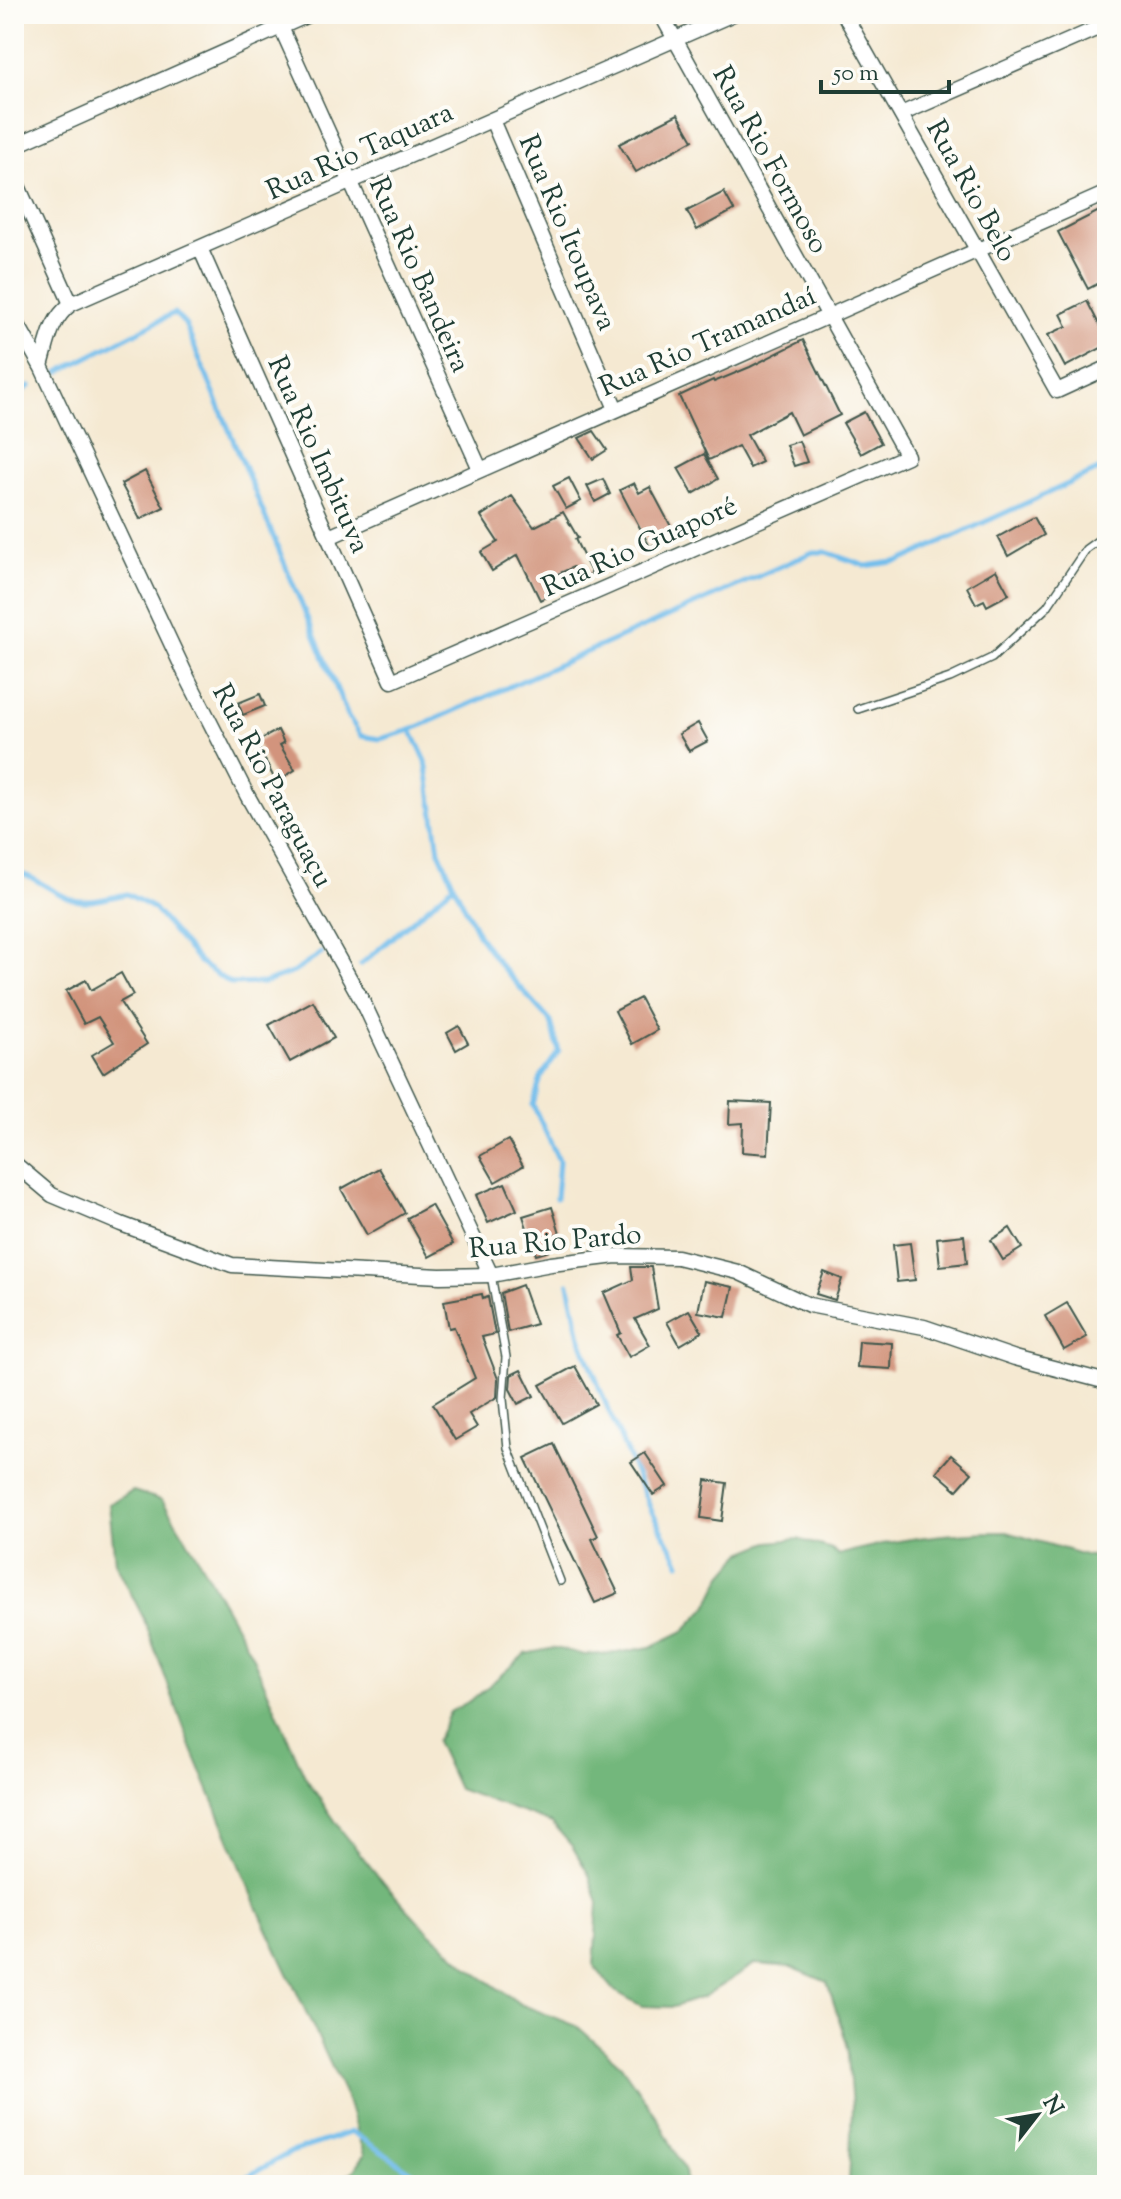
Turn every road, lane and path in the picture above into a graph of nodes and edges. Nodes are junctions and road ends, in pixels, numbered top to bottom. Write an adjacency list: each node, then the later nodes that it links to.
1 (310, 14): 5 (street)
2 (661, 14): 7 (street, Rua Rio Formoso)
3 (733, 14): 7 (street, Rua Rio Taquara)
4 (844, 14): 8 (street, Rua Rio Belo)
5 (278, 21): 10 (street); 12 (street, Rua Rio Bandeira)
6 (1107, 24): 8 (street)
7 (675, 39): 9 (street, Rua Rio Taquara); 17 (street, Rua Rio Formoso)
8 (901, 114): 15 (street, Rua Rio Belo)
9 (492, 120): 12 (street, Rua Rio Taquara); 21 (street, Rua Rio Itoupava)
10 (14, 146)
11 (14, 177): 16 (street)
12 (351, 182): 14 (street, Rua Rio Taquara); 23 (street, Rua Rio Bandeira)
13 (1107, 193): 15 (street, Rua Rio Tramandaí)
14 (200, 248): 16 (street, Rua Rio Taquara); 25 (street, Rua Rio Imbituva)
15 (978, 250): 17 (street, Rua Rio Tramandaí); 20 (street, Rua Rio Belo)
16 (71, 304): 19 (street)
17 (829, 314): 21 (street, Rua Rio Tramandaí); 22 (street, Rua Rio Formoso)
18 (14, 318): 19 (street, Rua Rio Paraguaçu)
19 (41, 366): 29 (street, Rua Rio Paraguaçu)
20 (1107, 368)
21 (616, 409): 23 (street, Rua Rio Tramandaí)
22 (907, 456): 26 (street, Rua Rio Guaporé)
23 (480, 469): 25 (street, Rua Rio Tramandaí)
24 (1107, 534): 27 (lane)
25 (329, 537): 26 (street, Rua Rio Imbituva)
26 (392, 681)
27 (858, 709)
28 (14, 1163): 29 (street, Rua Rio Pardo)
29 (491, 1275): 30 (street, Rua Rio Pardo); 31 (lane)
30 (1107, 1382)
31 (560, 1581)

